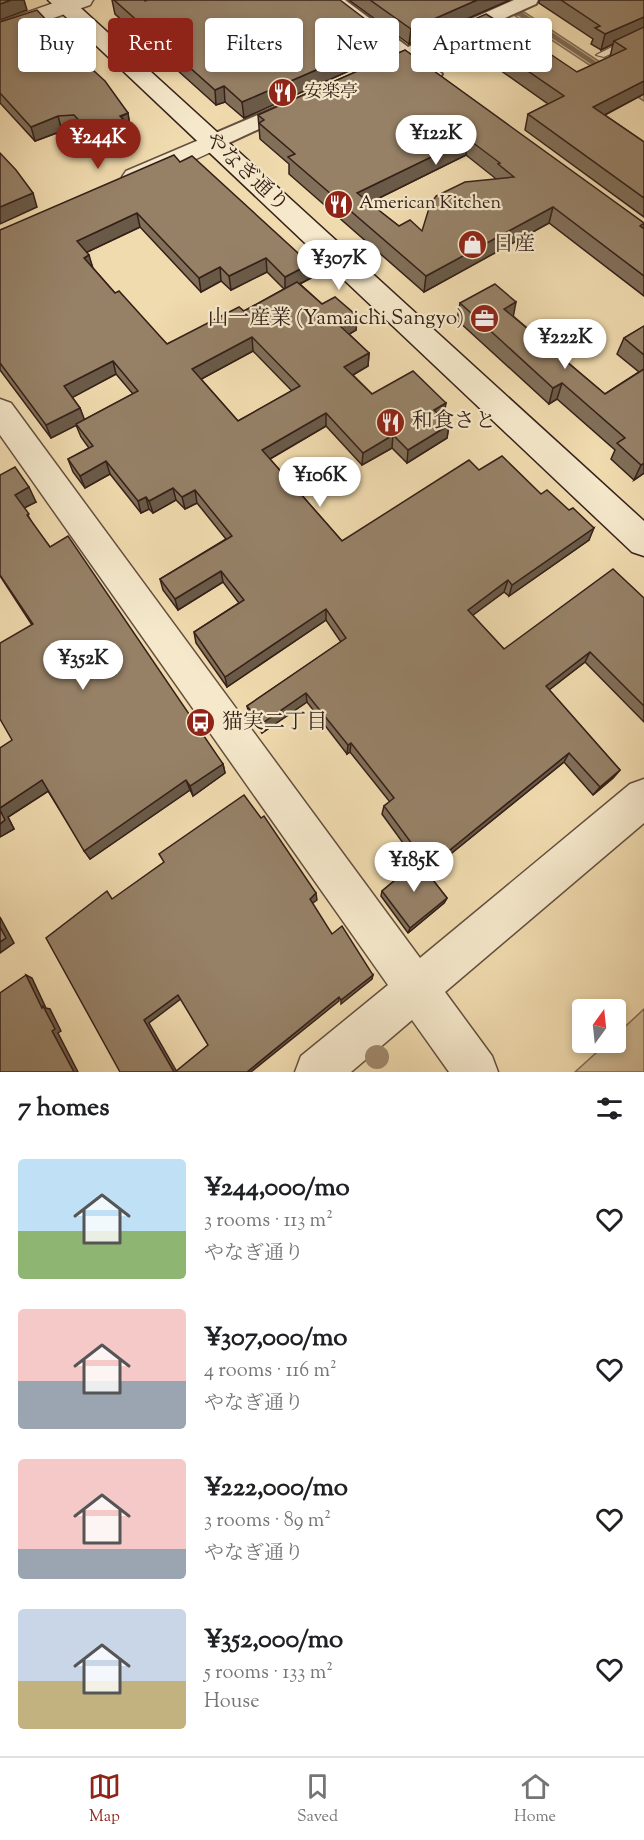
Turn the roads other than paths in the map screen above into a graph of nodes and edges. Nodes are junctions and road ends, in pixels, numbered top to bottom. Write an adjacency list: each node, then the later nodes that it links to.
1 (333, 0): 6 (street)
2 (69, 2): 4 (street); 11 (street, やなぎ通り)
3 (518, 5): 6 (street)
4 (0, 30)
5 (644, 34): 7 (lane)
6 (407, 55): 8 (street); 9 (street)
7 (601, 55)
8 (399, 58)
9 (445, 83)
10 (310, 98): 11 (street)
11 (213, 142): 12 (street); 14 (street, やなぎ通り)
12 (109, 189)
13 (5, 427): 16 (street)
14 (644, 542)
15 (644, 798): 16 (street)
16 (416, 988): 17 (street); 18 (street)
17 (317, 1072)
18 (476, 1072)

